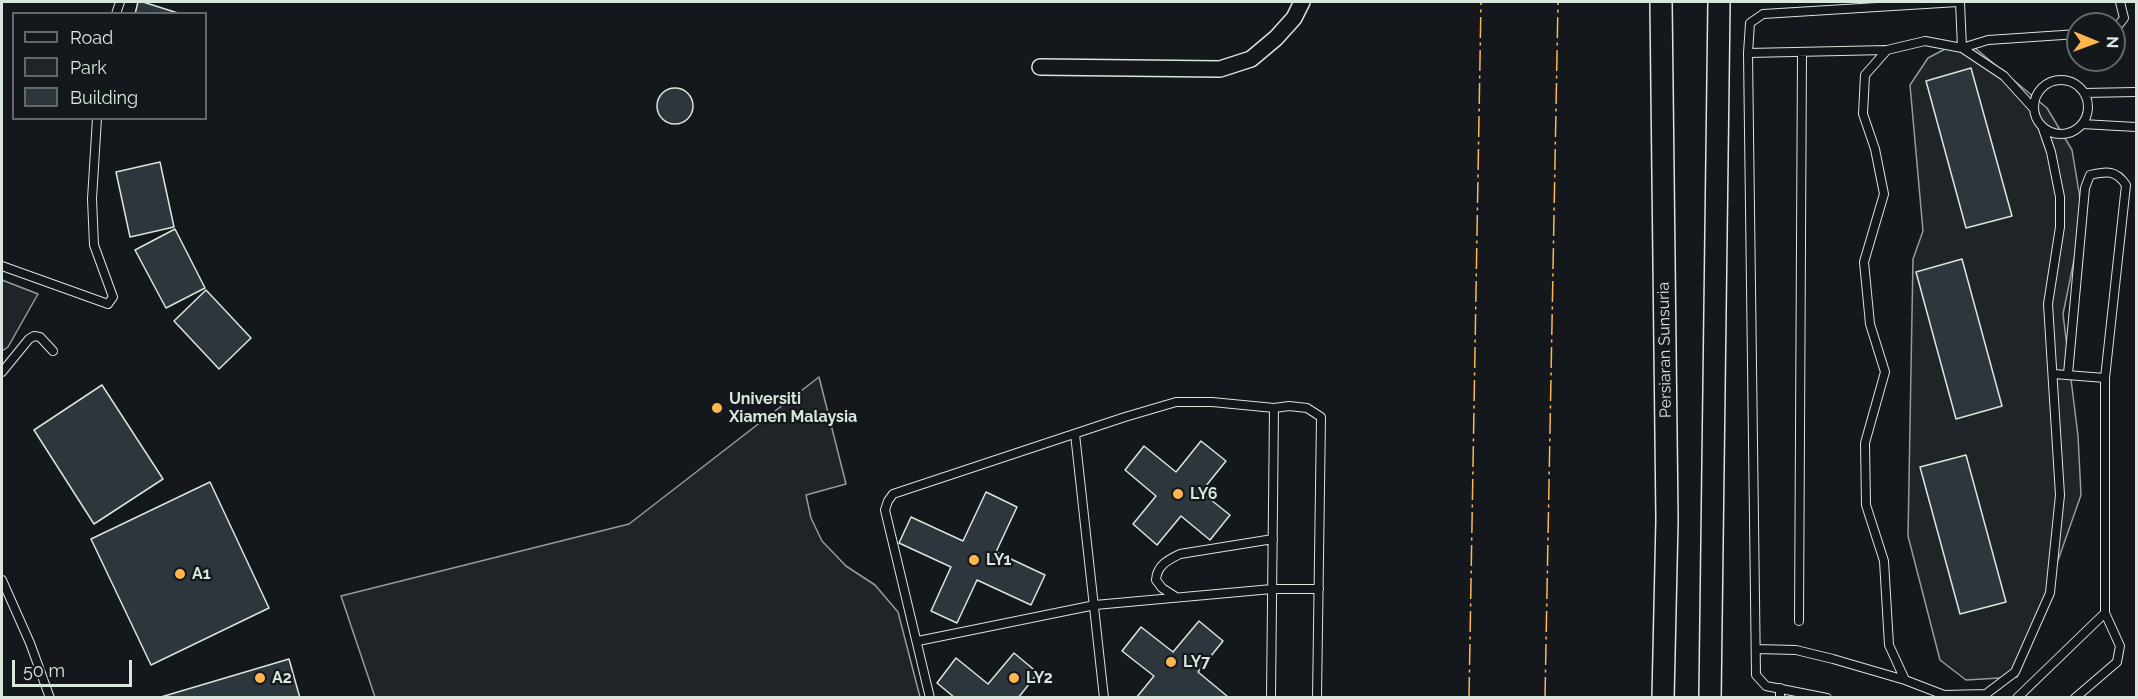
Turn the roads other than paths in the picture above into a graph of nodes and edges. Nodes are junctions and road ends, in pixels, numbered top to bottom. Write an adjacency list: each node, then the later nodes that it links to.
1 (1302, 2): 10 (street)
2 (1661, 2): 44 (street, Persiaran Sunsuria)
3 (1719, 2): 45 (street)
4 (1959, 2): 6 (lane); 9 (lane)
5 (2066, 35): 6 (lane)
6 (1962, 48): 7 (lane); 13 (lane)
7 (1887, 50): 8 (lane); 36 (lane)
8 (1802, 52): 9 (lane); 33 (lane)
9 (1748, 53): 35 (lane)
10 (1040, 67)
11 (2136, 92): 12 (lane)
12 (2084, 93): 13 (lane); 15 (lane)
13 (2034, 110): 16 (lane)
14 (97, 120): 18 (lane)
15 (2082, 124): 16 (lane); 17 (lane)
16 (2042, 126): 21 (lane)
17 (2136, 127)
18 (2, 266)
19 (53, 351): 20 (lane)
20 (2, 372)
21 (2054, 374): 22 (lane); 38 (lane)
22 (2068, 375): 23 (lane); 23 (lane)
23 (2105, 378): 32 (lane)
24 (1274, 408): 25 (lane); 26 (lane); 29 (lane)
25 (1075, 434): 31 (lane); 34 (lane)
26 (1273, 539): 28 (lane); 30 (lane)
27 (2, 580): 39 (lane)
28 (1272, 589): 29 (lane); 30 (lane); 42 (lane)
29 (1319, 589): 43 (lane)
30 (1176, 597): 31 (lane)
31 (1095, 605): 34 (lane); 41 (lane)
32 (2105, 613): 48 (lane); 49 (lane)
33 (1799, 621)
34 (918, 641): 40 (lane)
35 (1756, 649): 36 (lane); 37 (lane)
36 (1905, 680): 38 (lane)
37 (1780, 688): 46 (lane); 47 (lane)
38 (1988, 696)
39 (50, 698)
40 (930, 698)
41 (1104, 698)
42 (1271, 698)
43 (1317, 698)
44 (1663, 698)
45 (1710, 698)
46 (1780, 698)
47 (1827, 698)
48 (2017, 698)
49 (2075, 698)

